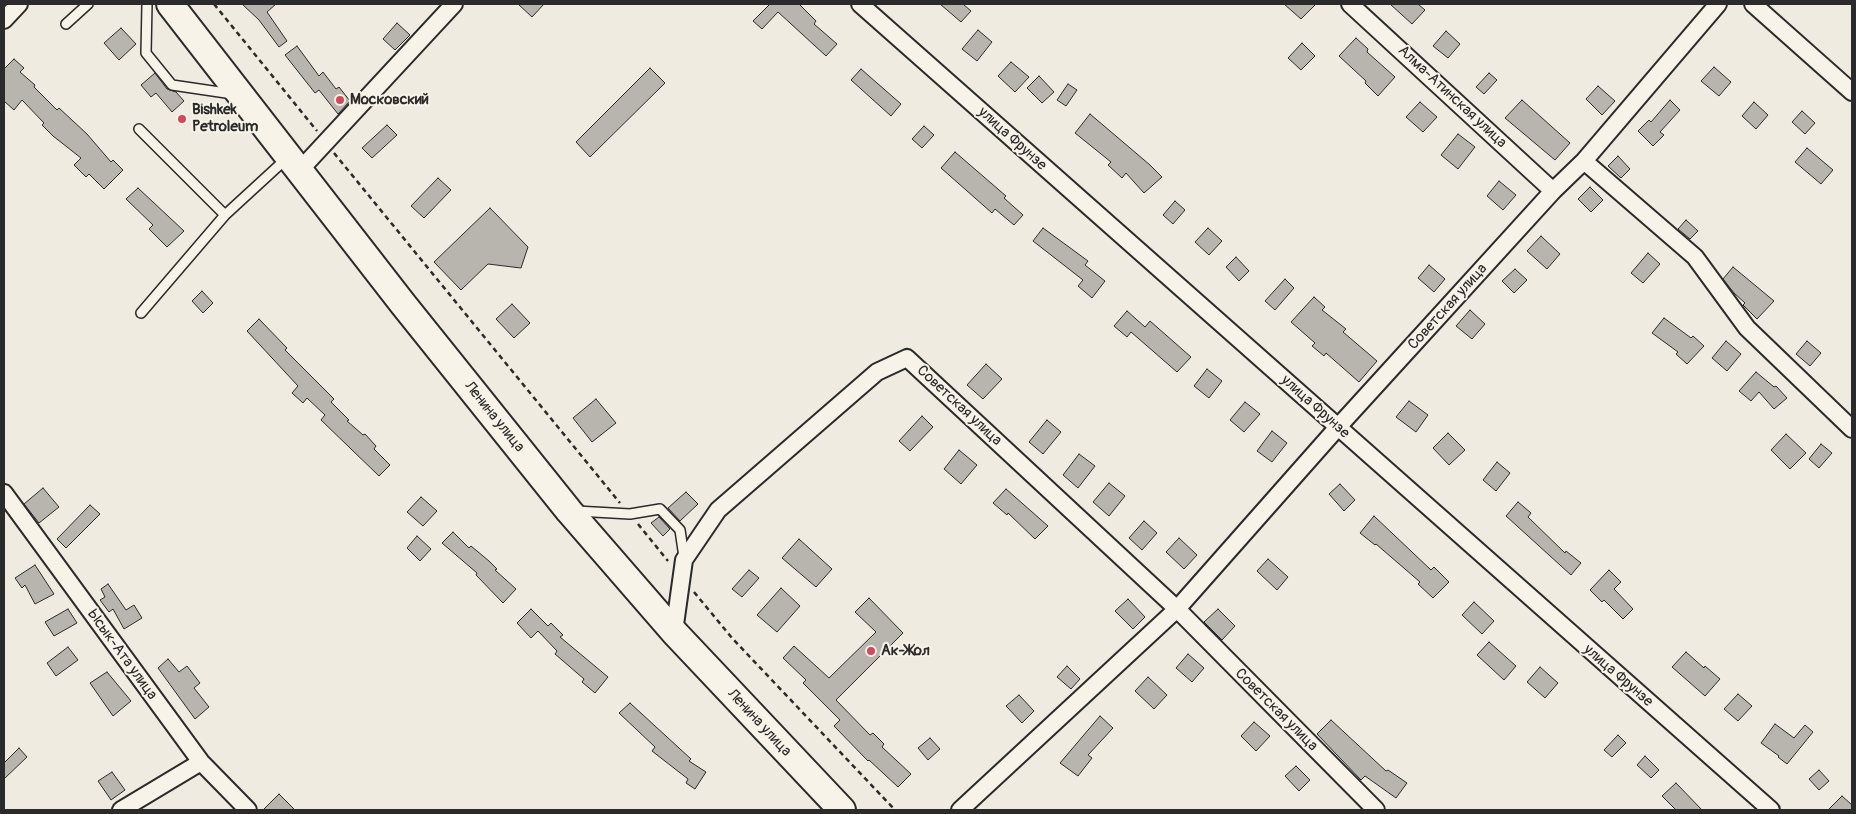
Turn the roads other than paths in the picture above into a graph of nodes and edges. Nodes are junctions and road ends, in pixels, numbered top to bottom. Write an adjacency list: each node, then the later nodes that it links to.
1 (20, 4): 10 (street)
2 (88, 4): 11 (lane)
3 (147, 4): 13 (lane)
4 (170, 4): 13 (main road, Ленина улица)
5 (454, 4): 16 (street)
6 (860, 4): 20 (street, улица Фрунзе)
7 (1350, 4): 17 (street, Алма-Атинская улица)
8 (1718, 4): 15 (street, Советская улица)
9 (1753, 4): 12 (street)
10 (4, 20)
11 (66, 24)
12 (1852, 92)
13 (241, 96): 16 (main road, Ленина улица)
14 (139, 129): 18 (lane)
15 (1584, 161): 17 (street, Советская улица); 21 (street)
16 (294, 163): 18 (lane); 23 (main road, Ленина улица)
17 (1553, 191): 20 (street, Советская улица)
18 (224, 215): 19 (lane)
19 (141, 313)
20 (1338, 427): 25 (street, Советская улица); 33 (street, улица Фрунзе)
21 (1852, 429)
22 (4, 493): 27 (street, Ысык-Ата улица)
23 (569, 511): 24 (lane); 26 (main road, Ленина улица)
24 (684, 560): 25 (street, Советская улица); 26 (street, Советская улица)
25 (1177, 609): 31 (street, Советская улица); 32 (street, Советская улица)
26 (674, 632): 30 (main road, Ленина улица)
27 (201, 762): 28 (street); 29 (street, Ысык-Ата улица)
28 (121, 810)
29 (248, 810)
30 (842, 810)
31 (960, 810)
32 (1376, 810)
33 (1770, 810)

